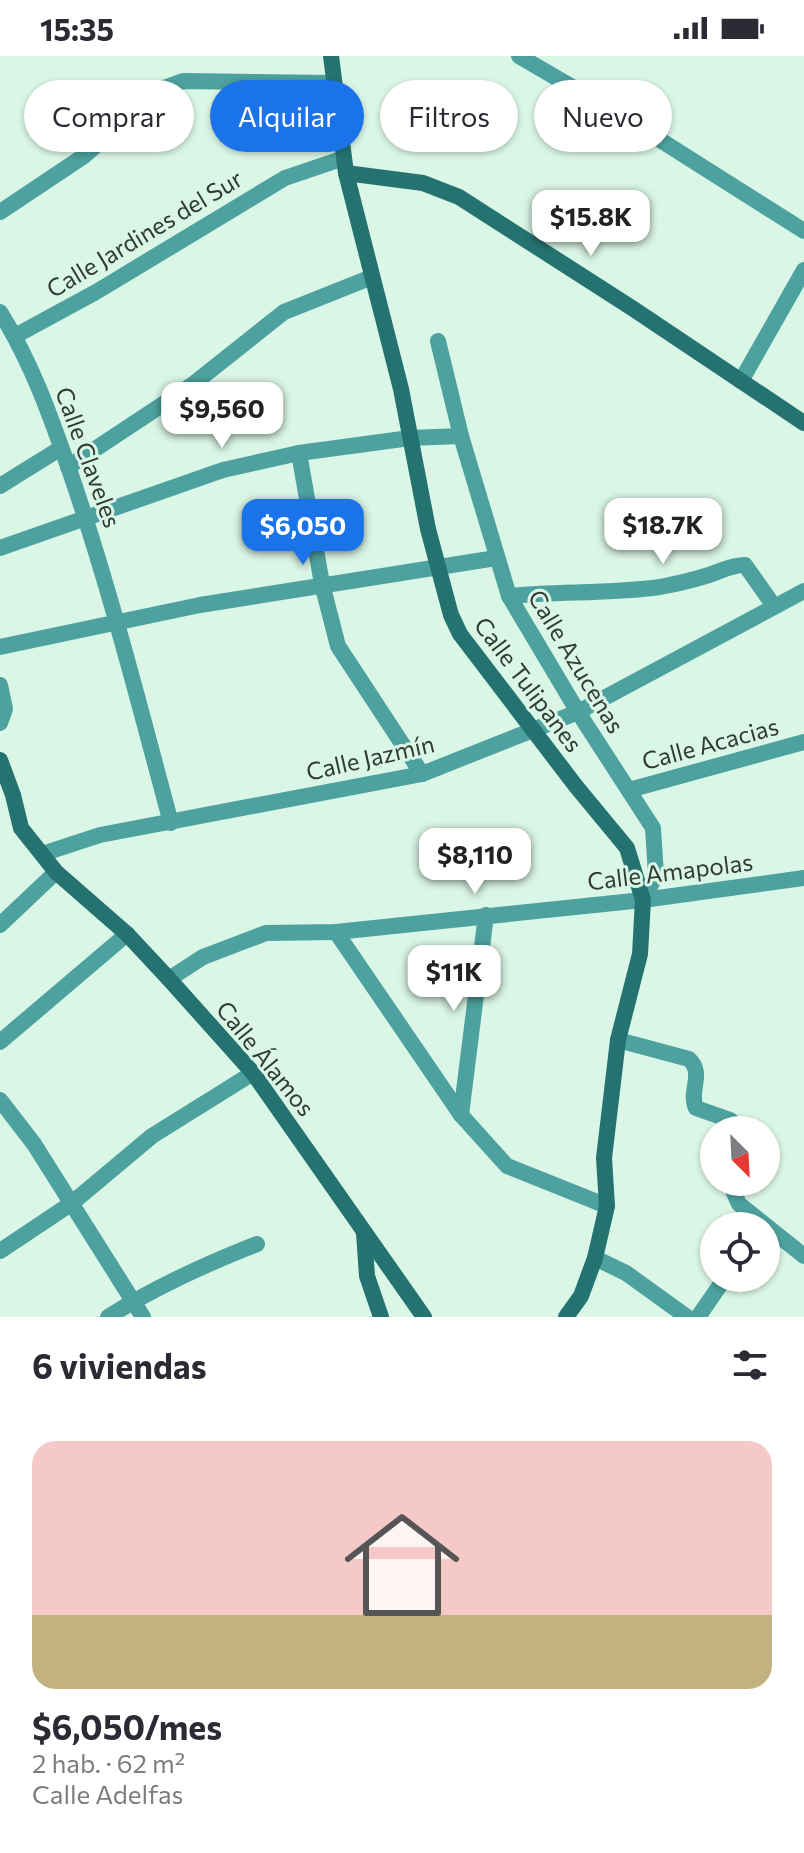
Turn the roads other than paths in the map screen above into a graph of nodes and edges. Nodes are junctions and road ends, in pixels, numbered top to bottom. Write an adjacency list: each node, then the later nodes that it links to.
1 (331, 56): 3 (main road, Calle Tulipanes)
2 (519, 56): 8 (street)
3 (334, 80)
4 (210, 81): 7 (street)
5 (343, 152): 6 (main road, Calle Tulipanes)
6 (345, 165): 10 (main road, Calle Tulipanes); 12 (street, Calle Jardines del Sur); 14 (main road, Calle Jardines del Sur)
7 (0, 212)
8 (804, 231)
9 (804, 270): 14 (street)
10 (372, 277): 17 (main road, Calle Tulipanes); 20 (street)
11 (0, 312): 12 (street, Calle Claveles)
12 (15, 336): 18 (street, Calle Claveles)
13 (438, 341): 16 (street, Calle Azucenas)
14 (741, 381): 15 (main road, Calle Jardines del Sur)
15 (804, 423)
16 (461, 436): 17 (street); 24 (street, Calle Azucenas)
17 (410, 438): 19 (street); 25 (main road, Calle Tulipanes)
18 (61, 448): 20 (street, Calle Claveles); 21 (street)
19 (299, 453): 22 (street); 26 (street)
20 (68, 467): 22 (street, Calle Claveles)
21 (0, 486)
22 (86, 519): 23 (street); 30 (street, Calle Claveles)
23 (0, 548)
24 (496, 558): 25 (street); 28 (street, Calle Azucenas)
25 (438, 566): 26 (street); 35 (main road, Calle Tulipanes)
26 (322, 584): 30 (street); 38 (street)
27 (804, 591): 29 (street, Calle Jazmín)
28 (509, 596): 29 (street); 33 (street, Calle Azucenas)
29 (774, 606): 33 (street, Calle Jazmín)
30 (118, 624): 31 (street); 40 (street, Calle Claveles)
31 (0, 647)
32 (0, 685): 34 (street)
33 (578, 712): 35 (street, Calle Jazmín); 39 (street, Calle Azucenas)
34 (0, 723)
35 (532, 728): 38 (street, Calle Jazmín); 44 (main road, Calle Tulipanes)
36 (804, 742): 39 (street, Calle Acacias)
37 (0, 760): 41 (main road, Calle Álamos)
38 (422, 774): 40 (street, Calle Jazmín)
39 (629, 790): 44 (street, Calle Azucenas)
40 (171, 823): 41 (street, Calle Jazmín)
41 (42, 854): 42 (main road, Calle Álamos)
42 (56, 872): 46 (street); 48 (main road, Calle Álamos)
43 (804, 878): 44 (street, Calle Amapolas)
44 (643, 900): 45 (street, Calle Amapolas); 50 (main road, Calle Tulipanes)
45 (486, 915): 47 (street, Calle Amapolas); 54 (street)
46 (0, 925)
47 (336, 932): 49 (street, Calle Amapolas); 54 (street)
48 (127, 934): 49 (main road, Calle Álamos); 51 (street)
49 (169, 979): 52 (main road, Calle Álamos)
50 (618, 1040): 55 (street); 58 (main road, Calle Tulipanes)
51 (0, 1042)
52 (253, 1073): 57 (street); 60 (main road, Calle Álamos)
53 (0, 1100): 57 (street)
54 (461, 1115): 58 (street)
55 (719, 1116)
56 (735, 1196): 59 (street)
57 (72, 1203): 63 (street); 67 (street)
58 (607, 1206): 65 (main road, Calle Tulipanes)
59 (748, 1212)
60 (364, 1230): 70 (main road); 71 (main road, Calle Álamos)
61 (780, 1238): 64 (street)
62 (257, 1244): 67 (street)
63 (0, 1251)
64 (804, 1256)
65 (595, 1258): 72 (main road, Calle Tulipanes); 73 (street)
66 (715, 1292): 74 (street)
67 (132, 1302): 68 (street); 69 (street)
68 (108, 1317)
69 (143, 1317)
70 (381, 1317)
71 (424, 1317)
72 (566, 1317)
73 (687, 1317)
74 (698, 1317)

